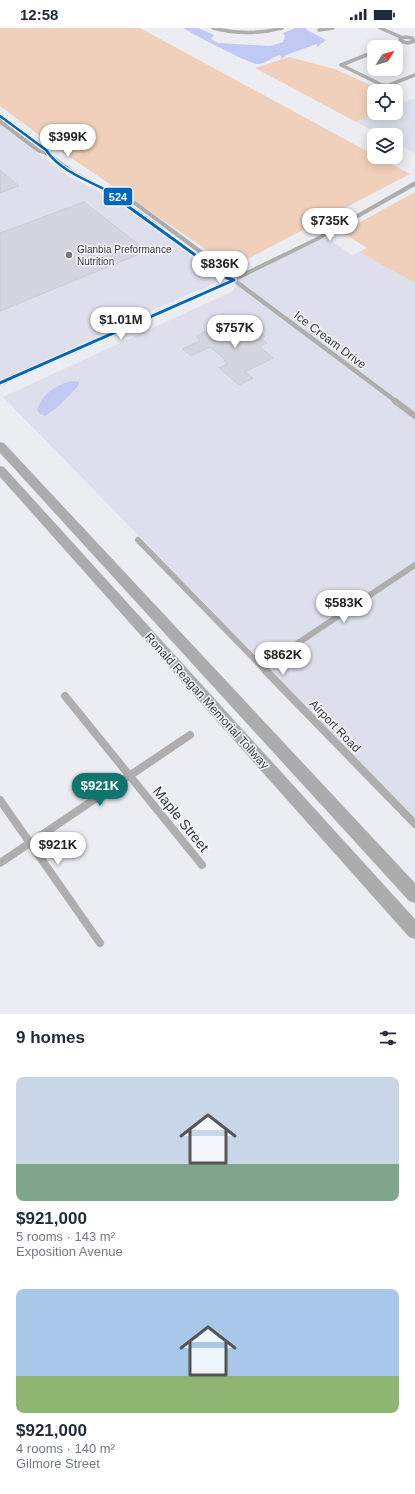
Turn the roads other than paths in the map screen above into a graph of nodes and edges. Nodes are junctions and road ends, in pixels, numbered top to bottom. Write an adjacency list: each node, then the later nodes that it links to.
1 (213, 28): 2 (street)
2 (282, 28)
3 (333, 28): 5 (street)
4 (380, 28): 7 (street)
5 (319, 30)
6 (413, 38): 8 (street)
7 (402, 40)
8 (403, 40)
9 (367, 55): 10 (street)
10 (415, 75)
11 (0, 116): 13 (street)
12 (0, 121): 13 (street)
13 (48, 154): 15 (street)
14 (415, 183): 15 (street)
15 (234, 280): 16 (street); 17 (street, Ice Cream Drive)
16 (0, 383)
17 (415, 416)
18 (0, 446): 31 (highway, Ronald Reagan Memorial Tollway)
19 (0, 470): 32 (highway, Ronald Reagan Memorial Tollway)
20 (138, 540): 22 (street, Airport Road)
21 (415, 565): 22 (street)
22 (262, 667): 27 (street, Airport Road)
23 (64, 696): 25 (street, Maple Street)
24 (190, 735): 25 (street)
25 (130, 776): 28 (street); 30 (street, Maple Street)
26 (0, 800): 28 (street)
27 (415, 824)
28 (30, 843): 29 (street); 33 (street)
29 (0, 863)
30 (202, 865)
31 (415, 895)
32 (415, 931)
33 (100, 943)

